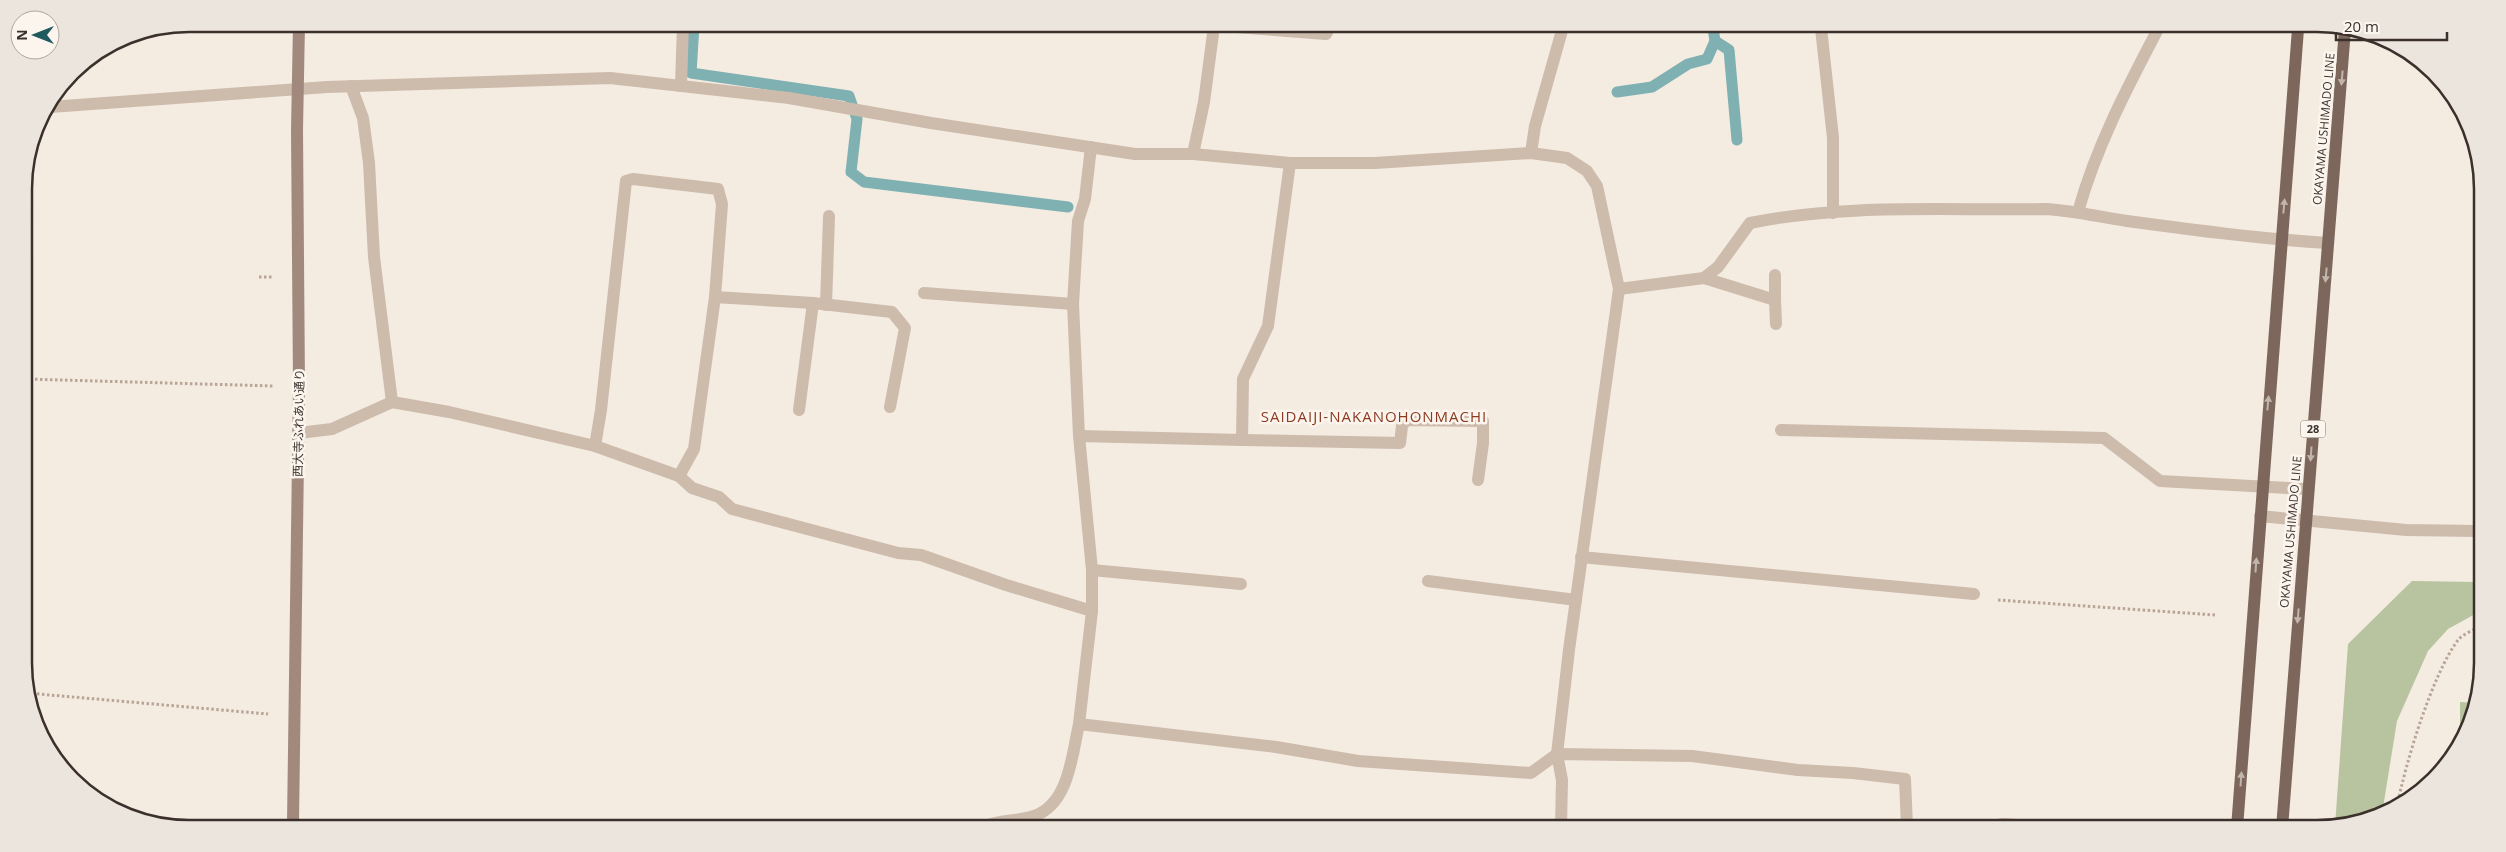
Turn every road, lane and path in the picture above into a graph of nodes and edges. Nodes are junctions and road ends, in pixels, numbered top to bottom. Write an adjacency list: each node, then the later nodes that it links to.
1 (1306, 32): 2 (street)
2 (1327, 32)
3 (1561, 32): 16 (street)
4 (1821, 32): 19 (street)
5 (2156, 32): 20 (street)
6 (2298, 32): 22 (main road, one-way to 6)
7 (299, 33): 13 (street, 西大寺ふれあい通り)
8 (683, 33): 12 (street)
9 (1213, 33): 17 (street)
10 (2345, 36): 23 (main road, OKAYAMA USHIMADO LINE / 28, one-way to 23)
11 (351, 86): 12 (street); 13 (street); 36 (street)
12 (681, 86): 15 (street)
13 (297, 89): 14 (street); 35 (street, 西大寺ふれあい通り)
14 (56, 107)
15 (1091, 148): 17 (street); 31 (street)
16 (1531, 153): 18 (street); 26 (street)
17 (1193, 154): 18 (street)
18 (1290, 163): 42 (street)
19 (1833, 212): 20 (street); 25 (street)
20 (2078, 212): 22 (street)
21 (829, 216): 32 (street)
22 (2281, 240): 23 (street); 46 (main road, one-way to 22)
23 (2328, 243): 47 (main road, OKAYAMA USHIMADO LINE / 28, one-way to 47)
24 (1775, 275): 29 (street)
25 (1704, 278): 26 (street); 29 (street)
26 (1619, 289): 51 (street)
27 (924, 294): 31 (street)
28 (715, 297): 30 (street); 43 (street); 44 (street)
29 (1775, 300): 33 (street)
30 (813, 303): 32 (street); 38 (street)
31 (1073, 304): 41 (street)
32 (826, 305): 37 (street)
33 (1776, 324)
34 (33, 379): 35 (path)
35 (299, 386): 40 (street, 西大寺ふれあい通り)
36 (392, 402): 40 (street); 43 (street)
37 (890, 407)
38 (799, 410)
39 (1781, 430): 46 (street)
40 (299, 433): 61 (street, 西大寺ふれあい通り)
41 (1080, 436): 42 (street); 52 (street)
42 (1242, 440): 45 (street)
43 (594, 446): 44 (street)
44 (679, 476): 57 (street)
45 (1478, 480)
46 (2263, 486): 47 (street); 48 (main road)
47 (2308, 489): 49 (main road, OKAYAMA USHIMADO LINE / 28)
48 (2260, 516): 49 (street); 67 (main road, one-way to 48)
49 (2307, 520): 50 (street); 68 (main road, OKAYAMA USHIMADO LINE / 28, one-way to 68)
50 (2474, 531)
51 (1581, 557): 55 (street); 56 (street)
52 (1092, 570): 54 (street); 57 (street)
53 (1428, 582): 56 (street)
54 (1241, 584)
55 (1974, 594): 58 (path)
56 (1576, 600): 63 (street)
57 (1092, 611): 62 (street)
58 (2216, 615)
59 (2474, 630): 64 (path)
60 (36, 694): 61 (path)
61 (294, 715): 69 (street, 西大寺ふれあい通り)
62 (1080, 724): 63 (street); 70 (street)
63 (1557, 754): 65 (street); 66 (street)
64 (2400, 795)
65 (1561, 819)
66 (1907, 819)
67 (2238, 819)
68 (2283, 819)
69 (293, 820)
70 (1016, 820)

